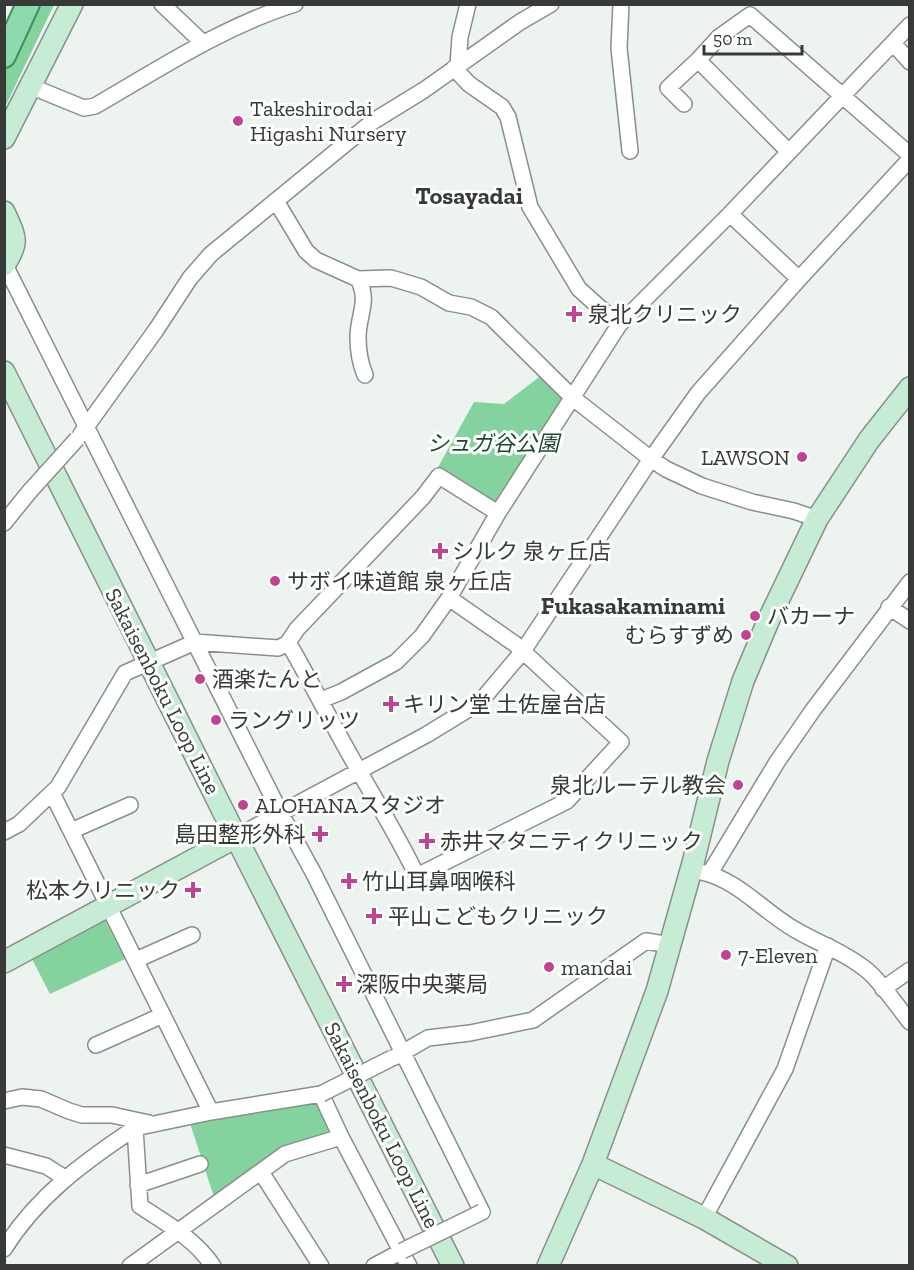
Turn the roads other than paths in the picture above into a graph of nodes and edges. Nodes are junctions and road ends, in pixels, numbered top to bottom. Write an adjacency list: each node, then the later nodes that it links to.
1 (28, 4): 11 (main road)
2 (72, 4): 15 (street)
3 (295, 4): 10 (street)
4 (468, 4): 14 (street)
5 (551, 4): 14 (street)
6 (621, 4): 19 (street)
7 (165, 5): 10 (street)
8 (909, 25): 9 (street)
9 (894, 43): 13 (street); 16 (street)
10 (203, 44): 15 (street)
11 (4, 56)
12 (698, 60): 16 (street); 17 (street); 20 (street)
13 (909, 62)
14 (456, 67): 22 (street); 28 (street)
15 (30, 86): 18 (street)
16 (842, 97): 20 (street); 21 (street)
17 (684, 104)
18 (4, 138)
19 (630, 150)
20 (789, 152): 24 (street)
21 (909, 157): 27 (street)
22 (276, 201): 26 (street); 33 (street)
23 (4, 212): 25 (street)
24 (729, 214): 27 (street); 28 (street)
25 (4, 265): 33 (street)
26 (358, 279): 30 (street); 32 (street)
27 (799, 279): 34 (street)
28 (619, 325): 32 (street)
29 (4, 372): 45 (street, Sakaisenboku Loop Line)
30 (365, 375)
31 (909, 388): 36 (street)
32 (573, 398): 34 (street); 35 (street)
33 (82, 434): 37 (street, bridge); 42 (street)
34 (651, 459): 36 (street); 44 (street)
35 (498, 513): 39 (street); 43 (street)
36 (817, 519): 54 (street)
37 (4, 524)
38 (909, 582): 40 (street)
39 (449, 598): 44 (street); 46 (street)
40 (889, 607): 41 (street); 54 (street)
41 (909, 621)
42 (195, 642): 43 (street); 45 (street); 50 (street)
43 (287, 644): 46 (street)
44 (523, 651): 47 (street); 47 (street)
45 (148, 662): 48 (street); 53 (street, Sakaisenboku Loop Line)
46 (321, 700): 47 (street)
47 (358, 770): 50 (street)
48 (52, 793): 51 (street); 52 (street)
49 (130, 805): 51 (street)
50 (280, 812): 53 (street); 66 (street)
51 (72, 831): 55 (street)
52 (4, 832)
53 (236, 837): 55 (street); 88 (street, Sakaisenboku Loop Line)
54 (700, 872): 57 (street); 58 (street)
55 (109, 905): 59 (street); 60 (street)
56 (192, 935): 59 (street)
57 (670, 945): 66 (street); 75 (street)
58 (828, 946): 62 (street); 79 (street)
59 (136, 960): 63 (street)
60 (4, 962)
61 (909, 970): 62 (street)
62 (883, 989): 64 (street)
63 (163, 1015): 65 (street); 69 (street)
64 (909, 1022)
65 (96, 1045)
66 (398, 1055): 67 (street, bridge); 82 (street, bridge)
67 (321, 1094): 69 (street); 72 (street)
68 (4, 1101): 70 (street)
69 (211, 1112): 70 (street)
70 (154, 1124): 71 (street)
71 (135, 1128): 77 (street); 78 (street)
72 (341, 1137): 76 (street); 82 (street)
73 (4, 1155): 77 (street)
74 (200, 1164): 78 (street)
75 (593, 1164): 79 (street); 89 (street)
76 (261, 1172): 80 (street); 85 (street)
77 (65, 1178): 81 (street)
78 (138, 1185): 80 (street)
79 (704, 1218): 90 (street)
80 (178, 1231): 83 (street); 84 (street)
81 (4, 1249)
82 (402, 1251): 86 (street); 87 (street)
83 (130, 1266)
84 (213, 1266)
85 (321, 1266)
86 (374, 1266)
87 (409, 1266)
88 (453, 1266)
89 (548, 1266)
90 (787, 1266)

